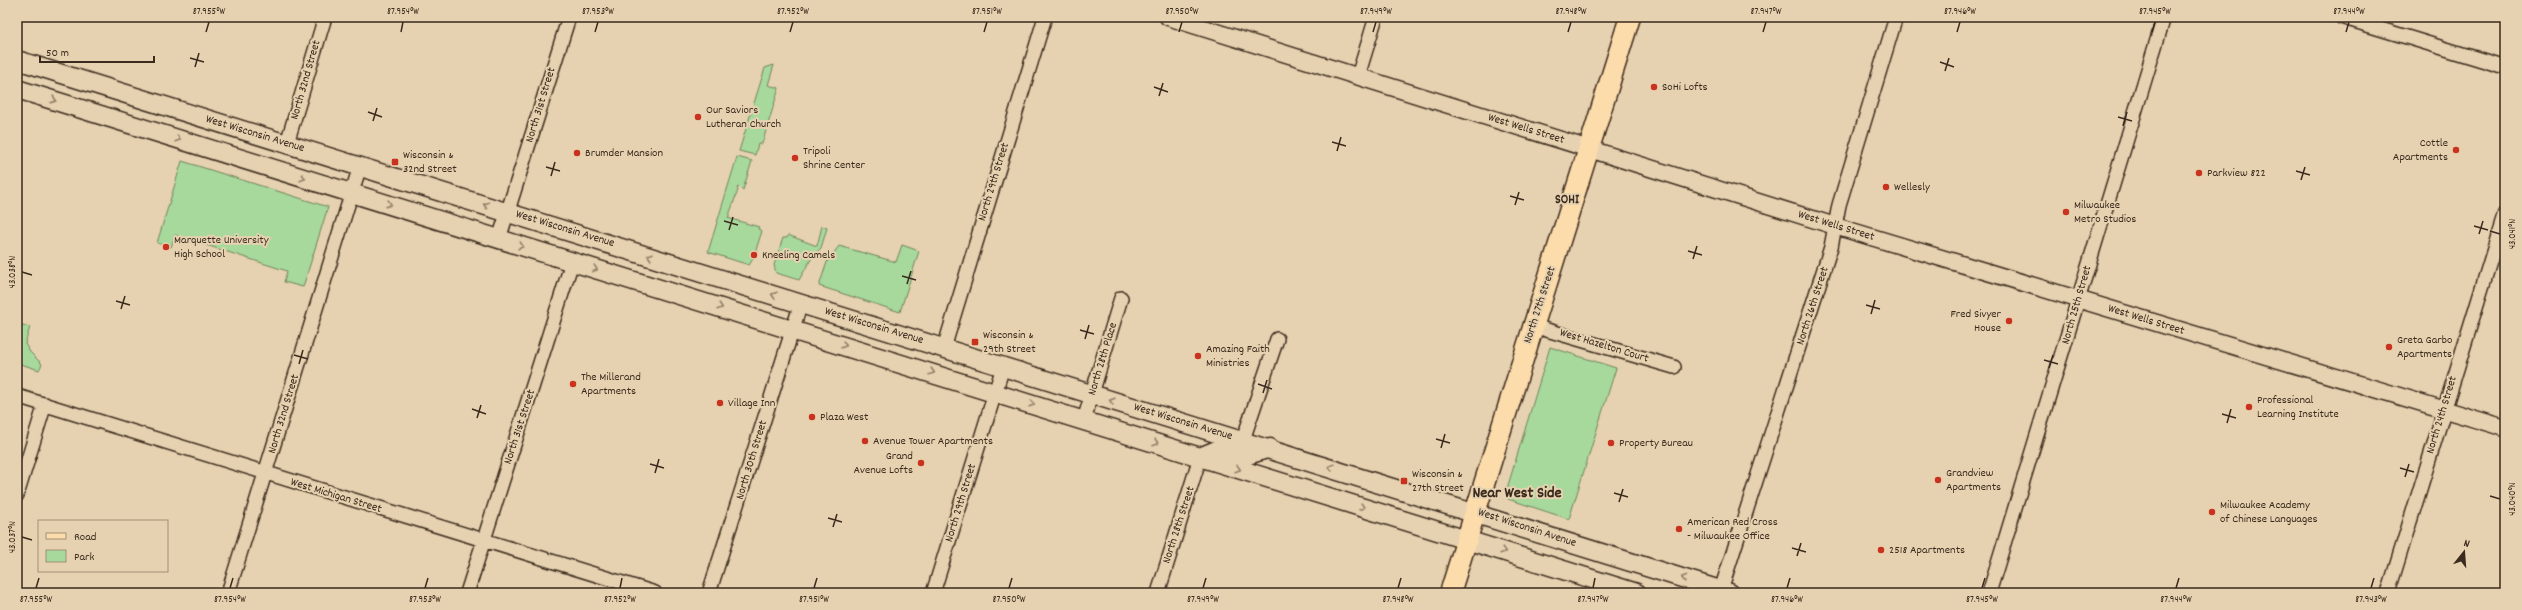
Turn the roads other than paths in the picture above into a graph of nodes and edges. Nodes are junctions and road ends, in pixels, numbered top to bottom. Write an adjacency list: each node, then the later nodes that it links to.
1 (325, 17): 14 (street, North 32nd Street)
2 (569, 17): 18 (street, North 31st Street)
3 (1045, 17): 29 (street, North 29th Street)
4 (1168, 17): 12 (street, West Wells Street)
5 (1376, 17): 12 (street)
6 (1630, 17): 15 (main road, North 27th Street)
7 (1896, 17): 20 (street, North 26th Street)
8 (2164, 17): 24 (street, North 25th Street)
9 (2341, 17): 11 (street)
10 (17, 60): 14 (main road, West Wisconsin Avenue)
11 (2505, 67)
12 (1358, 76): 15 (street, West Wells Street)
13 (17, 89): 17 (main road, one-way to 17)
14 (288, 143): 16 (main road, West Wisconsin Avenue)
15 (1590, 150): 20 (street, West Wells Street); 26 (main road, North 27th Street)
16 (360, 166): 17 (street, North 32nd Street); 18 (main road, West Wisconsin Avenue, one-way to 16)
17 (352, 193): 21 (main road, one-way to 21); 42 (street, North 32nd Street)
18 (508, 211): 21 (street, North 31st Street); 25 (main road, West Wisconsin Avenue, one-way to 18)
19 (2505, 214): 36 (street, North 24th Street)
20 (1835, 226): 24 (street, West Wells Street); 47 (street, North 26th Street)
21 (499, 239): 22 (main road, one-way to 22)
22 (572, 262): 27 (main road, one-way to 27); 46 (street, North 31st Street)
23 (1121, 298): 33 (street, North 28th Place)
24 (2078, 299): 36 (street, West Wells Street); 56 (street, North 25th Street)
25 (801, 304): 27 (street, North 30th Street); 29 (main road, West Wisconsin Avenue)
26 (1533, 326): 31 (street, West Hazelton Court); 44 (main road, North 27th Street)
27 (792, 329): 32 (main road, one-way to 32); 51 (street, North 30th Street)
28 (1276, 339): 39 (street)
29 (944, 348): 30 (main road, West Wisconsin Avenue)
30 (1003, 367): 32 (street, North 29th Street); 33 (main road, West Wisconsin Avenue)
31 (1674, 367)
32 (995, 392): 37 (main road, one-way to 37); 52 (street, North 29th Street)
33 (1092, 395): 37 (street, North 28th Place); 39 (main road, West Wisconsin Avenue, one-way to 33)
34 (17, 396): 35 (street, West Michigan Street)
35 (45, 404): 42 (street, West Michigan Street); 43 (street)
36 (2444, 410): 38 (street, West Wells Street); 57 (street, North 24th Street)
37 (1084, 420): 41 (main road, one-way to 41)
38 (2505, 428)
39 (1243, 440): 40 (main road, West Wisconsin Avenue)
40 (1270, 448): 41 (main road); 44 (main road, West Wisconsin Avenue, one-way to 40)
41 (1200, 457): 45 (main road, one-way to 45); 53 (street, North 28th Street)
42 (266, 474): 46 (street, West Michigan Street); 48 (street, North 32nd Street)
43 (17, 495)
44 (1475, 512): 45 (main road, North 27th Street); 47 (main road, West Wisconsin Avenue, one-way to 44)
45 (1466, 539): 54 (main road, North 27th Street); 55 (main road, one-way to 55)
46 (483, 541): 49 (street, North 31st Street); 50 (street, West Michigan Street)
47 (1724, 592)
48 (228, 593)
49 (467, 593)
50 (656, 593)
51 (710, 593)
52 (933, 593)
53 (1158, 593)
54 (1450, 593)
55 (1637, 593)
56 (1989, 593)
57 (2388, 593)

